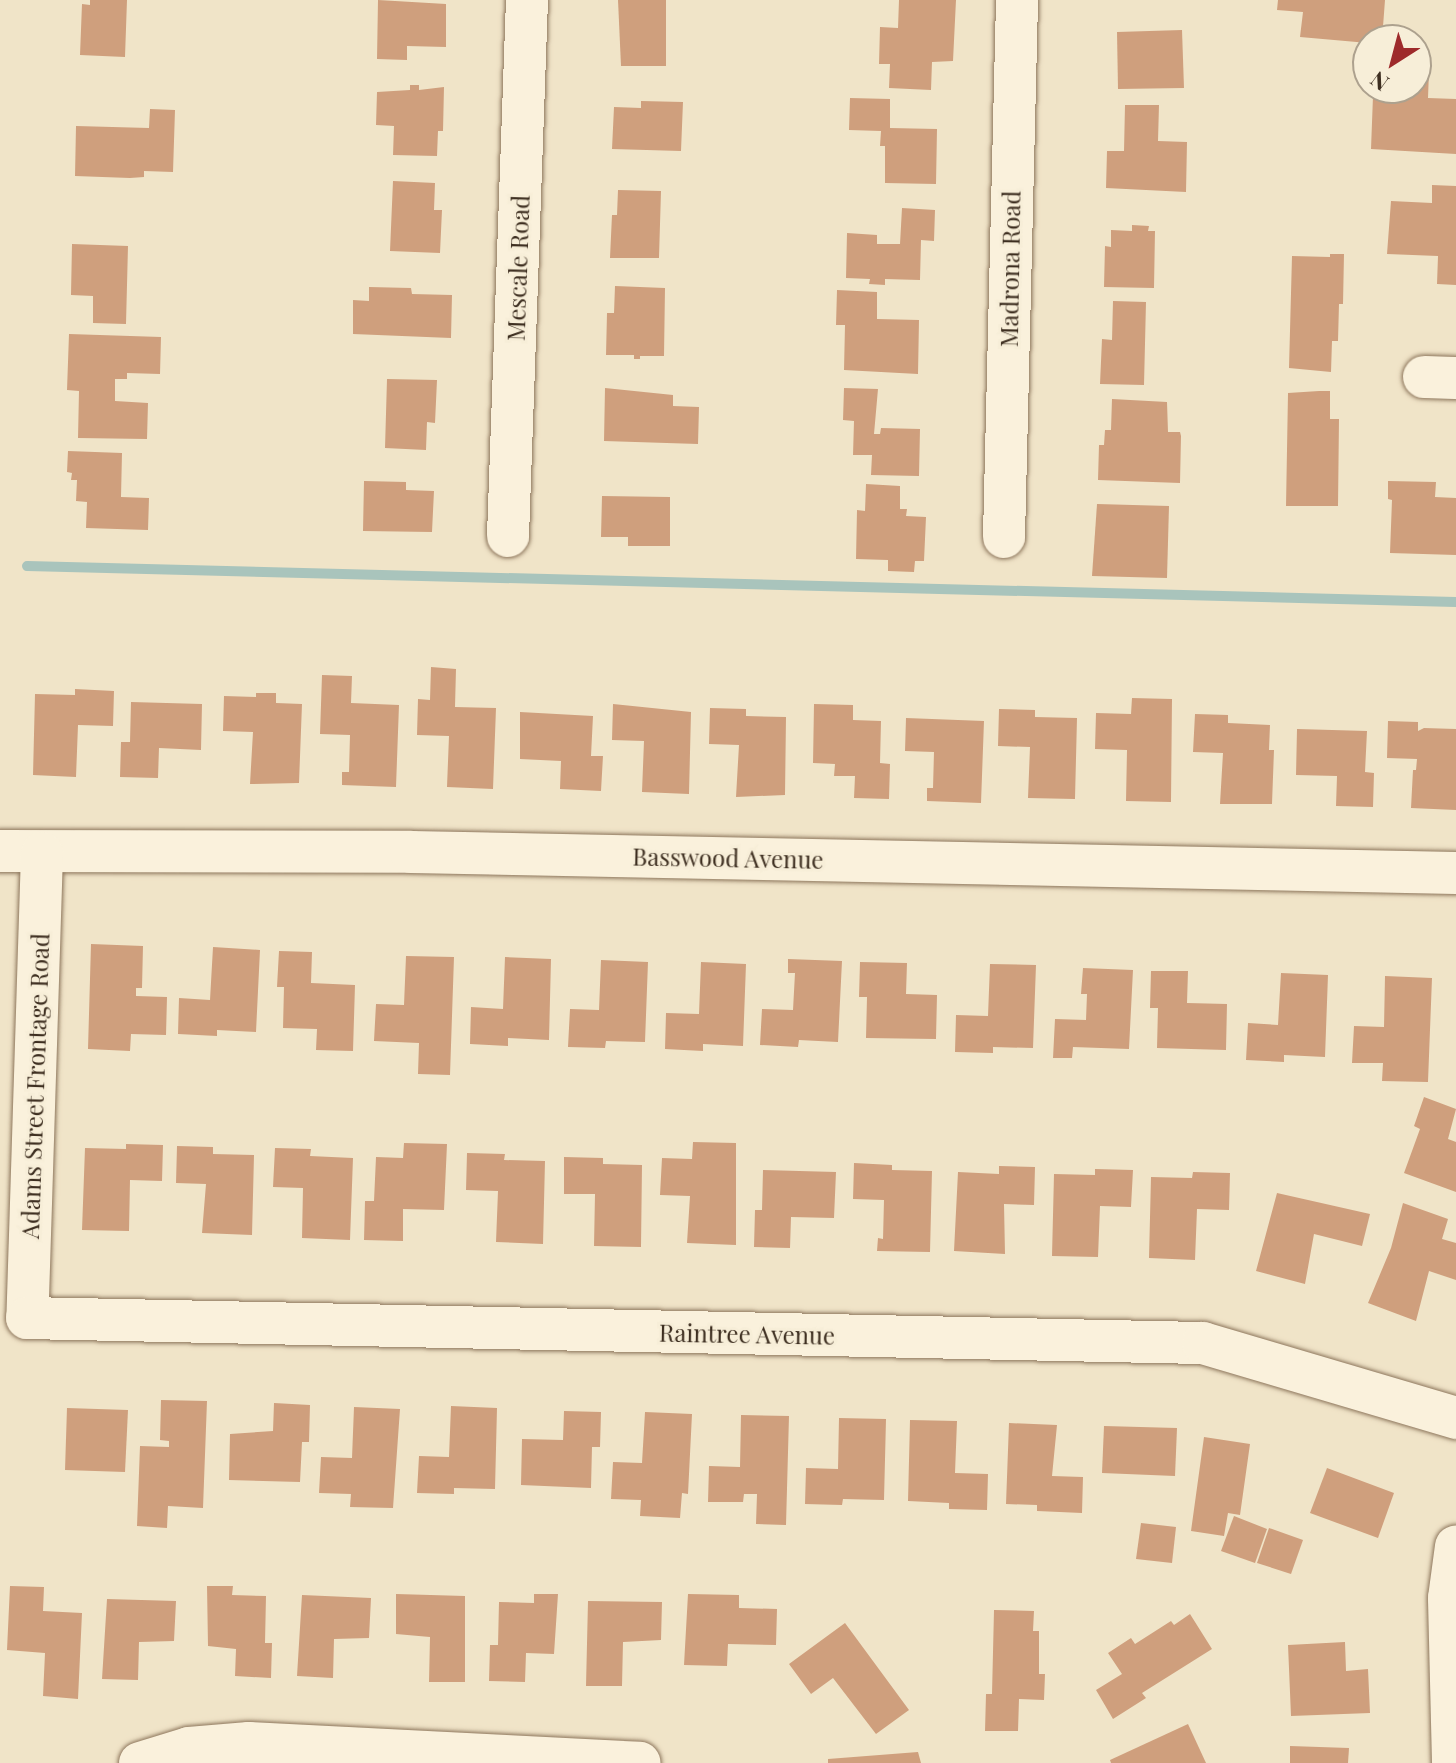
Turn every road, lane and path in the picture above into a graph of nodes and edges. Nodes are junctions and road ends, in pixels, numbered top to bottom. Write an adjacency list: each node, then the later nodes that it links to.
1 (527, 0): 3 (street, Mescale Road)
2 (1017, 0): 4 (street, Madrona Road)
3 (508, 536)
4 (1004, 537)
5 (0, 851): 6 (street, Basswood Avenue)
6 (42, 853): 7 (street, Basswood Avenue); 8 (street, Adams Street Frontage Road)
7 (1456, 873)
8 (27, 1318): 9 (street, Raintree Avenue)
9 (1456, 1418)
10 (1456, 1546): 13 (street)
11 (140, 1763): 12 (street)
12 (639, 1763)
13 (1453, 1763)

